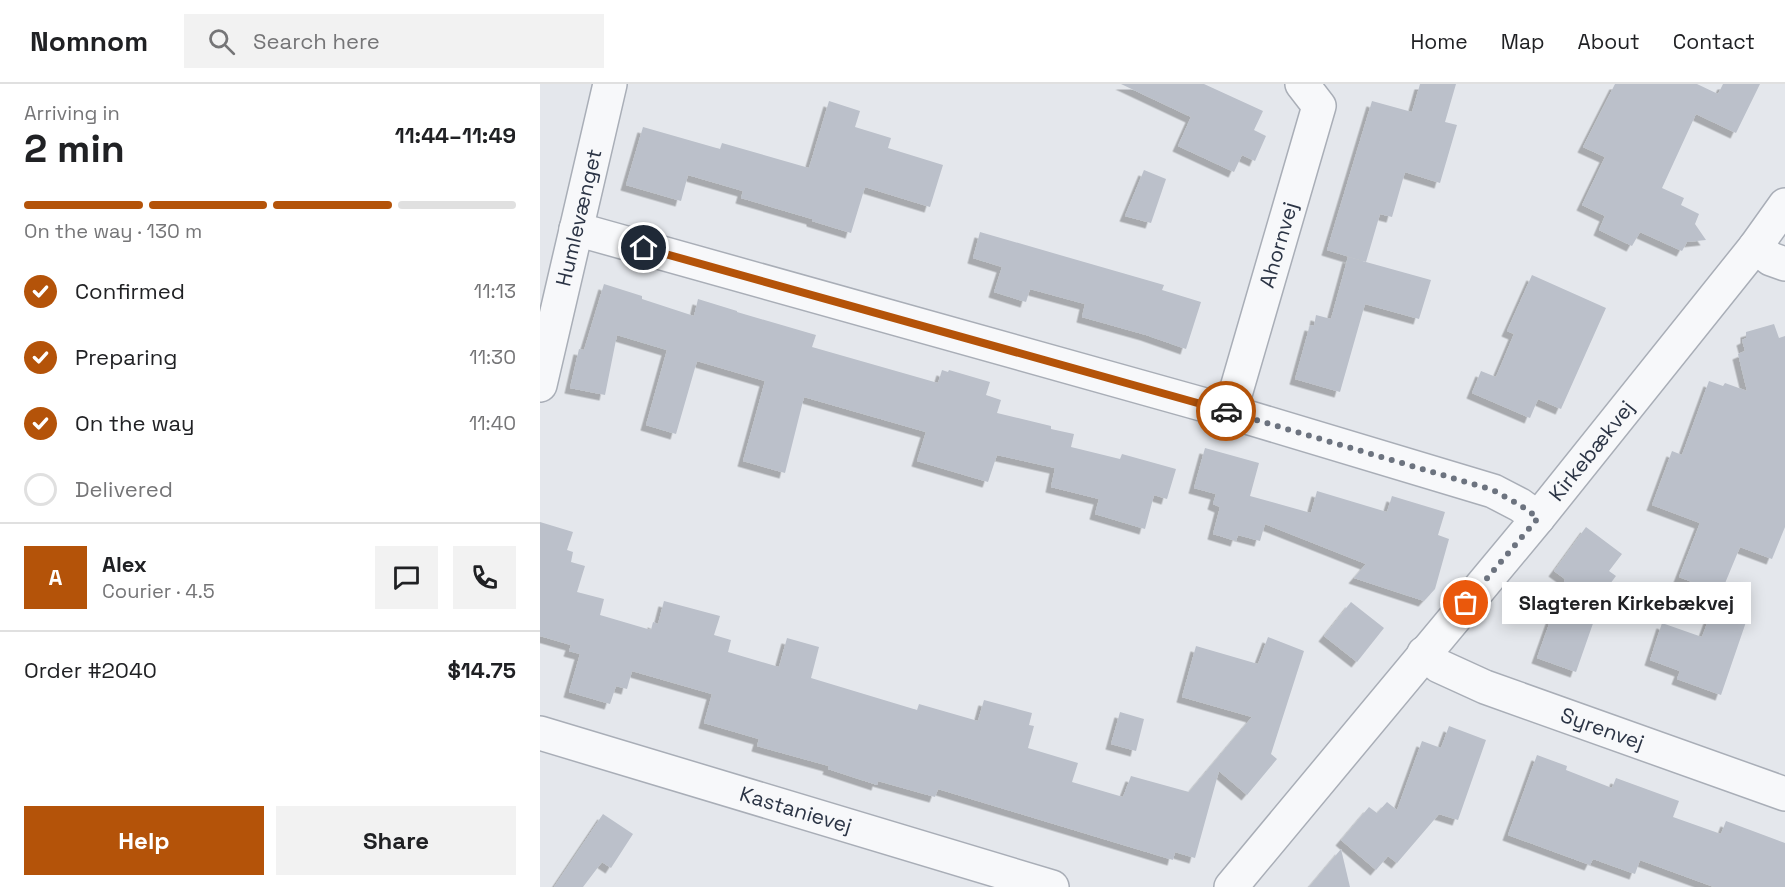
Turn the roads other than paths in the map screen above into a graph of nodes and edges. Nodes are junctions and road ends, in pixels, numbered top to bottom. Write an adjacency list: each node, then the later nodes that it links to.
1 (610, 84): 4 (street, Humlevænget)
2 (1302, 84): 8 (street, Ahornvej)
3 (1785, 205): 5 (street, Kirkebækvej)
4 (576, 229): 7 (street, Humlevænget); 8 (street)
5 (1755, 248): 6 (street); 9 (street, Kirkebækvej)
6 (1785, 264)
7 (540, 385)
8 (1230, 412): 9 (street)
9 (1538, 518): 10 (street, Kirkebækvej)
10 (1424, 653): 12 (street, Syrenvej); 14 (street, Kirkebækvej)
11 (540, 733): 13 (street, Kastanievej)
12 (1785, 794)
13 (1052, 887)
14 (1232, 887)

